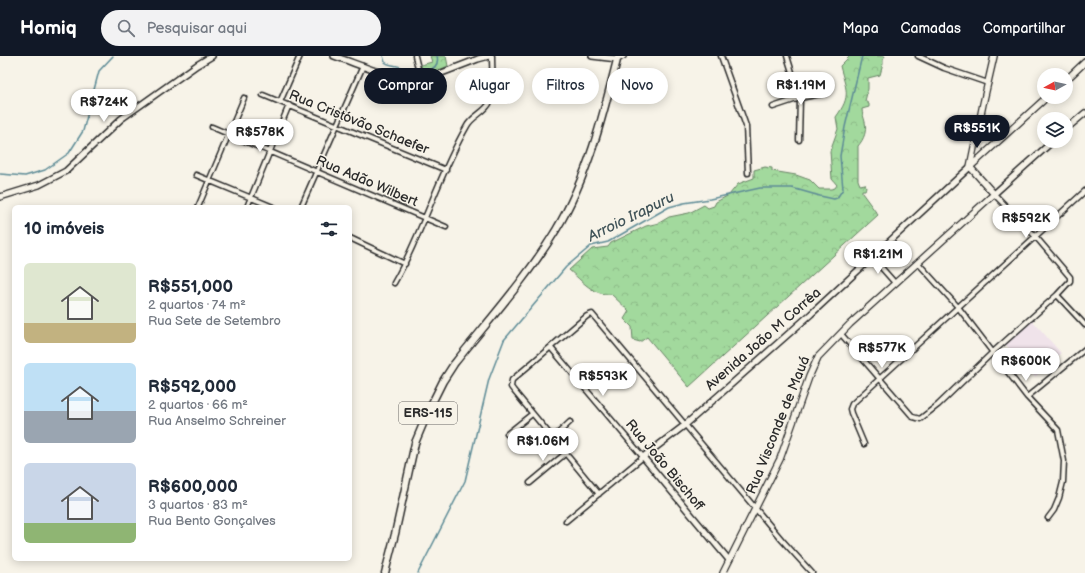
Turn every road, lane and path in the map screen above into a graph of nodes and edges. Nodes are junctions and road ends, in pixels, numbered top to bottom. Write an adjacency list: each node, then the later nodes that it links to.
1 (212, 56): 45 (street)
2 (300, 56): 25 (street)
3 (334, 56): 15 (street)
4 (415, 56): 17 (street)
5 (489, 56): 13 (street)
6 (492, 56): 38 (street)
7 (592, 56): 12 (street)
8 (721, 56): 40 (street)
9 (787, 56): 24 (street)
10 (918, 56): 20 (street)
11 (994, 56): 20 (main road)
12 (619, 57): 83 (main road, ERS-115)
13 (475, 58): 18 (street)
14 (1085, 62): 19 (main road)
15 (363, 66): 16 (street); 31 (street)
16 (369, 68)
17 (419, 68)
18 (447, 70)
19 (1073, 73)
20 (988, 82): 37 (main road)
21 (825, 93): 24 (street)
22 (263, 95): 25 (street, Rua Cristóvão Schaefer)
23 (244, 98): 33 (street)
24 (800, 98): 28 (street); 34 (street)
25 (280, 102): 27 (street, Rua Cristóvão Schaefer)
26 (1039, 104): 37 (main road)
27 (289, 106): 31 (street, Rua Cristóvão Schaefer); 36 (street)
28 (773, 107)
29 (1085, 113): 30 (street)
30 (1073, 123)
31 (336, 125): 38 (street, Rua Cristóvão Schaefer); 39 (street)
32 (212, 127): 33 (street, Rua Adão Wilbert)
33 (229, 134): 36 (street, Rua Adão Wilbert); 42 (street)
34 (799, 140)
35 (1045, 148): 44 (street, Rua Visconde de Mauá)
36 (269, 152): 39 (street, Rua Adão Wilbert); 46 (street)
37 (970, 167): 44 (main road); 55 (street, Avenida João M Corrêa)
38 (446, 170): 51 (street)
39 (316, 172): 50 (street); 51 (street, Rua Adão Wilbert)
40 (748, 173)
41 (196, 175): 42 (street)
42 (210, 181): 46 (street); 47 (street)
43 (1085, 191): 53 (street)
44 (994, 194): 53 (street); 56 (main road, Rua Visconde de Mauá)
45 (0, 197)
46 (251, 198): 48 (street); 49 (street)
47 (199, 205)
48 (248, 205)
49 (268, 205)
50 (302, 205)
51 (425, 218): 52 (street, Rua Adão Wilbert); 57 (street)
52 (446, 227)
53 (1036, 237): 60 (street); 61 (street)
54 (352, 239): 57 (street)
55 (872, 257): 59 (street); 71 (street, Avenida João M Corrêa)
56 (918, 263): 59 (main road, Rua Visconde de Mauá); 61 (street)
57 (405, 264): 58 (street)
58 (394, 283)
59 (895, 283): 63 (main road, Rua Visconde de Mauá)
60 (1057, 295): 62 (street); 66 (street)
61 (958, 307): 66 (street); 67 (street)
62 (1085, 325)
63 (840, 334): 67 (street); 79 (main road, Rua Visconde de Mauá)
64 (551, 348): 69 (street); 71 (street); 76 (street, Rua João Bischoff)
65 (1085, 349): 68 (street)
66 (993, 352): 67 (street); 68 (street)
67 (880, 378): 74 (street)
68 (1027, 397): 80 (street)
69 (532, 414): 72 (street); 73 (street)
70 (570, 422): 73 (street)
71 (685, 425): 76 (street, Avenida João M Corrêa); 79 (street)
72 (507, 434)
73 (553, 438): 75 (street)
74 (864, 444)
75 (566, 453): 77 (street); 78 (street)
76 (642, 457): 78 (street, Avenida João M Corrêa); 82 (street, Rua João Bischoff)
77 (530, 483)
78 (598, 494): 81 (street, Avenida João M Corrêa)
79 (756, 509): 82 (main road, Rua Visconde de Mauá); 85 (street)
80 (1048, 518)
81 (566, 521)
82 (729, 560): 84 (main road, Rua Visconde de Mauá)
83 (384, 573)
84 (723, 573)
85 (812, 573)

